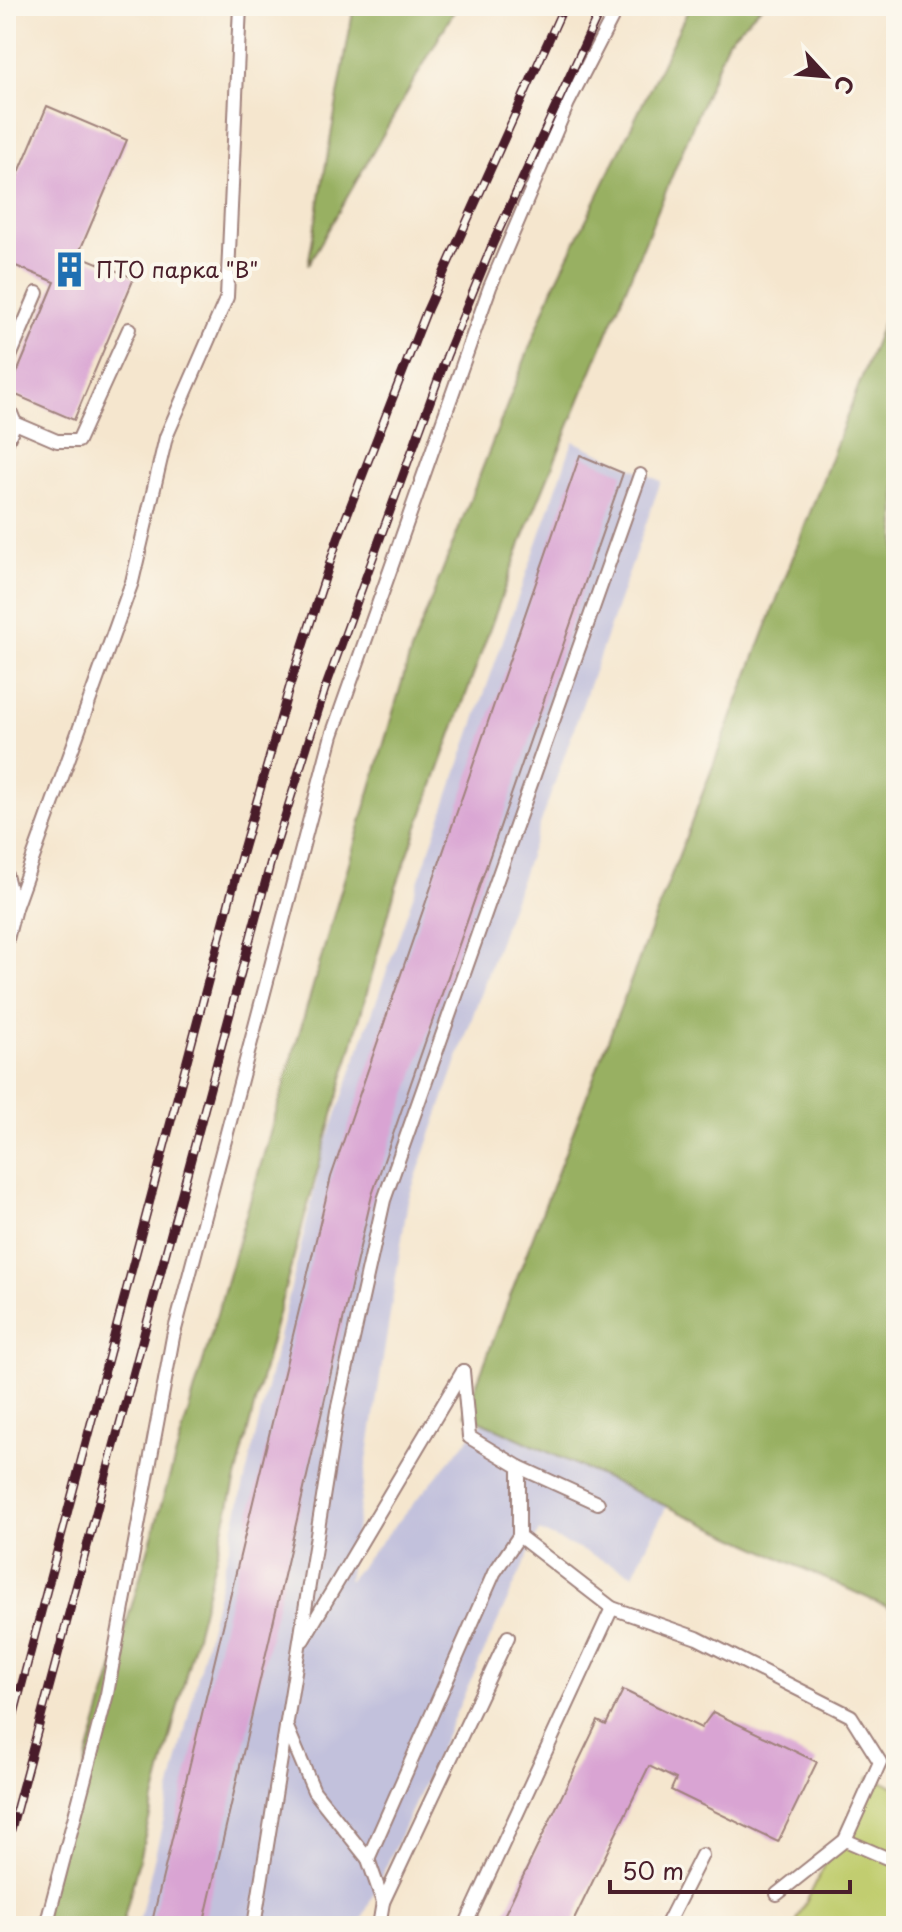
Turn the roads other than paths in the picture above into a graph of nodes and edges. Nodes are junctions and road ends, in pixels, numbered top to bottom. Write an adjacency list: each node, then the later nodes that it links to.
1 (240, 6): 11 (lane)
2 (618, 6): 26 (lane)
3 (37, 293): 5 (lane)
4 (129, 329): 7 (lane)
5 (6, 366)
6 (6, 401): 7 (lane)
7 (15, 423): 8 (lane)
8 (6, 444)
9 (640, 475): 18 (lane)
10 (6, 875): 11 (lane)
11 (15, 908): 12 (lane)
12 (6, 943)
13 (519, 1467): 14 (lane); 15 (lane); 18 (lane)
14 (598, 1503)
15 (519, 1536): 16 (lane); 22 (lane)
16 (612, 1608): 20 (lane); 29 (lane)
17 (508, 1637): 25 (lane)
18 (299, 1645): 19 (lane)
19 (286, 1725): 22 (lane); 27 (lane)
20 (845, 1840): 23 (lane); 24 (lane)
21 (702, 1855): 30 (lane)
22 (368, 1859): 25 (lane)
23 (896, 1862)
24 (777, 1894)
25 (383, 1902): 28 (lane)
26 (46, 1926)
27 (254, 1926)
28 (379, 1926)
29 (465, 1926)
30 (666, 1926)

